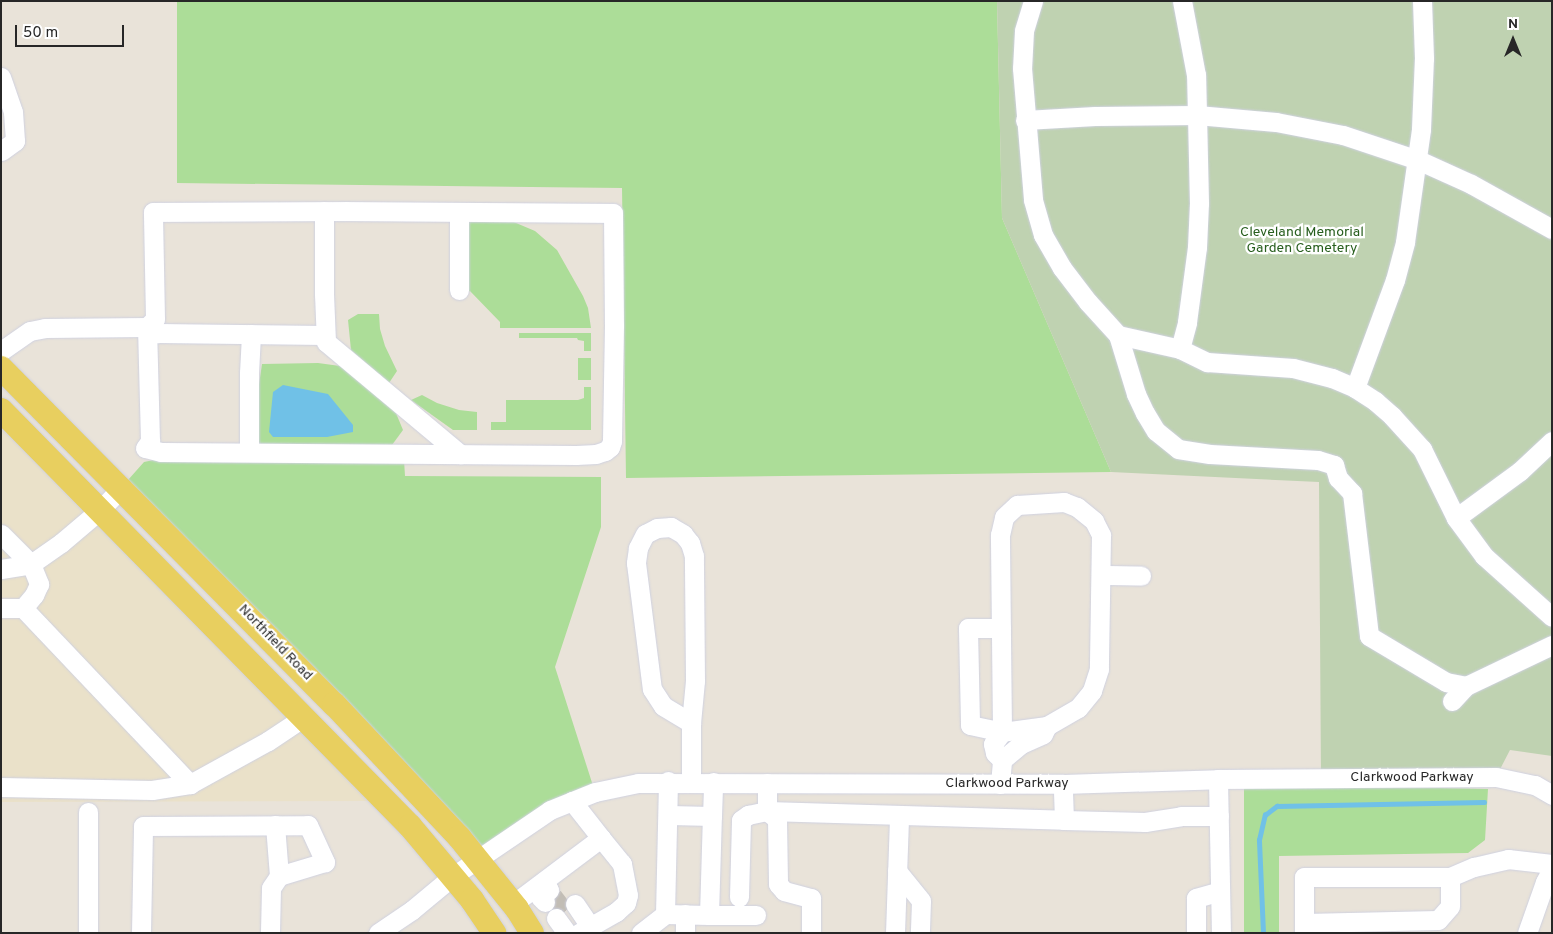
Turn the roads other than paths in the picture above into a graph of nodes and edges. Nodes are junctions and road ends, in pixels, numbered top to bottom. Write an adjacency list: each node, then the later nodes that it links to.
1 (1033, 1): 6 (street)
2 (1182, 1): 5 (street)
3 (1422, 1): 8 (street)
4 (1, 77): 7 (street)
5 (1197, 115): 6 (street); 8 (street); 17 (street)
6 (1025, 120): 16 (street)
7 (1, 151)
8 (1418, 160): 11 (street); 20 (street)
9 (324, 211): 10 (street); 13 (street); 15 (street)
10 (459, 212): 12 (street); 24 (street)
11 (1552, 229)
12 (459, 290)
13 (147, 328): 14 (street); 18 (street); 23 (street)
14 (251, 334): 15 (street); 23 (street)
15 (325, 335): 24 (street)
16 (1118, 335): 17 (street); 38 (street)
17 (1180, 349): 20 (street)
18 (1, 351)
19 (1, 368): 25 (main road, Northfield Road)
20 (1355, 388): 27 (street)
21 (1, 410): 26 (main road)
22 (1552, 441): 27 (street)
23 (249, 452): 24 (street)
24 (460, 454)
25 (120, 489): 26 (street); 65 (main road, Northfield Road)
26 (100, 510): 29 (street); 40 (main road)
27 (1456, 518): 35 (street)
28 (1, 534): 29 (street)
29 (31, 564): 30 (street); 34 (street)
30 (1, 569)
31 (1102, 575): 32 (street); 36 (street); 42 (street)
32 (1141, 576)
33 (1, 608): 34 (street)
34 (23, 608): 50 (street)
35 (1552, 617)
36 (1001, 628): 43 (street); 43 (street)
37 (1552, 645): 38 (street)
38 (1466, 686): 39 (street)
39 (1452, 701)
40 (304, 717): 50 (street); 70 (main road)
41 (691, 723): 41 (street); 47 (street)
42 (1047, 726): 43 (street); 44 (street)
43 (1002, 732): 44 (street)
44 (1002, 760): 51 (street)
45 (1218, 779): 52 (street, Clarkwood Parkway); 54 (street, Clarkwood Parkway); 61 (street)
46 (668, 781): 47 (street, Clarkwood Parkway); 55 (street, Clarkwood Parkway); 58 (street)
47 (691, 782): 48 (street, Clarkwood Parkway)
48 (713, 782): 49 (street, Clarkwood Parkway); 59 (street)
49 (767, 783): 51 (street, Clarkwood Parkway); 57 (street)
50 (190, 784): 53 (street)
51 (1000, 784): 52 (street, Clarkwood Parkway)
52 (1063, 784): 62 (street)
53 (1, 787)
54 (1552, 796)
55 (572, 801): 64 (street); 65 (street, Clarkwood Parkway)
56 (88, 812): 82 (street)
57 (767, 812): 60 (street); 73 (street); 89 (street)
58 (669, 815): 59 (street); 75 (street)
59 (712, 816): 76 (street)
60 (899, 816): 62 (street); 68 (street)
61 (1219, 816): 62 (street); 72 (street)
62 (1064, 820)
63 (275, 825): 69 (street); 69 (street); 83 (street)
64 (601, 838): 74 (street); 81 (street)
65 (478, 859): 70 (street, Clarkwood Parkway); 74 (main road, Northfield Road)
66 (1552, 864): 71 (street)
67 (1552, 869): 94 (street)
68 (897, 872): 90 (street); 91 (street)
69 (279, 876): 84 (street)
70 (453, 876): 85 (street, Clarkwood Parkway); 86 (main road)
71 (1450, 877): 80 (street); 80 (street)
72 (1220, 891): 92 (street); 93 (street)
73 (739, 897)
74 (513, 904): 87 (main road, Northfield Road)
75 (665, 914): 79 (street); 88 (street)
76 (709, 915): 77 (street); 79 (street)
77 (756, 916)
78 (566, 917): 81 (street)
79 (685, 924)
80 (1304, 928)
81 (583, 930)
82 (88, 933)
83 (141, 933)
84 (270, 933)
85 (378, 933)
86 (494, 933)
87 (532, 933)
88 (641, 933)
89 (811, 933)
90 (895, 933)
91 (920, 933)
92 (1196, 933)
93 (1221, 933)
94 (1527, 933)

